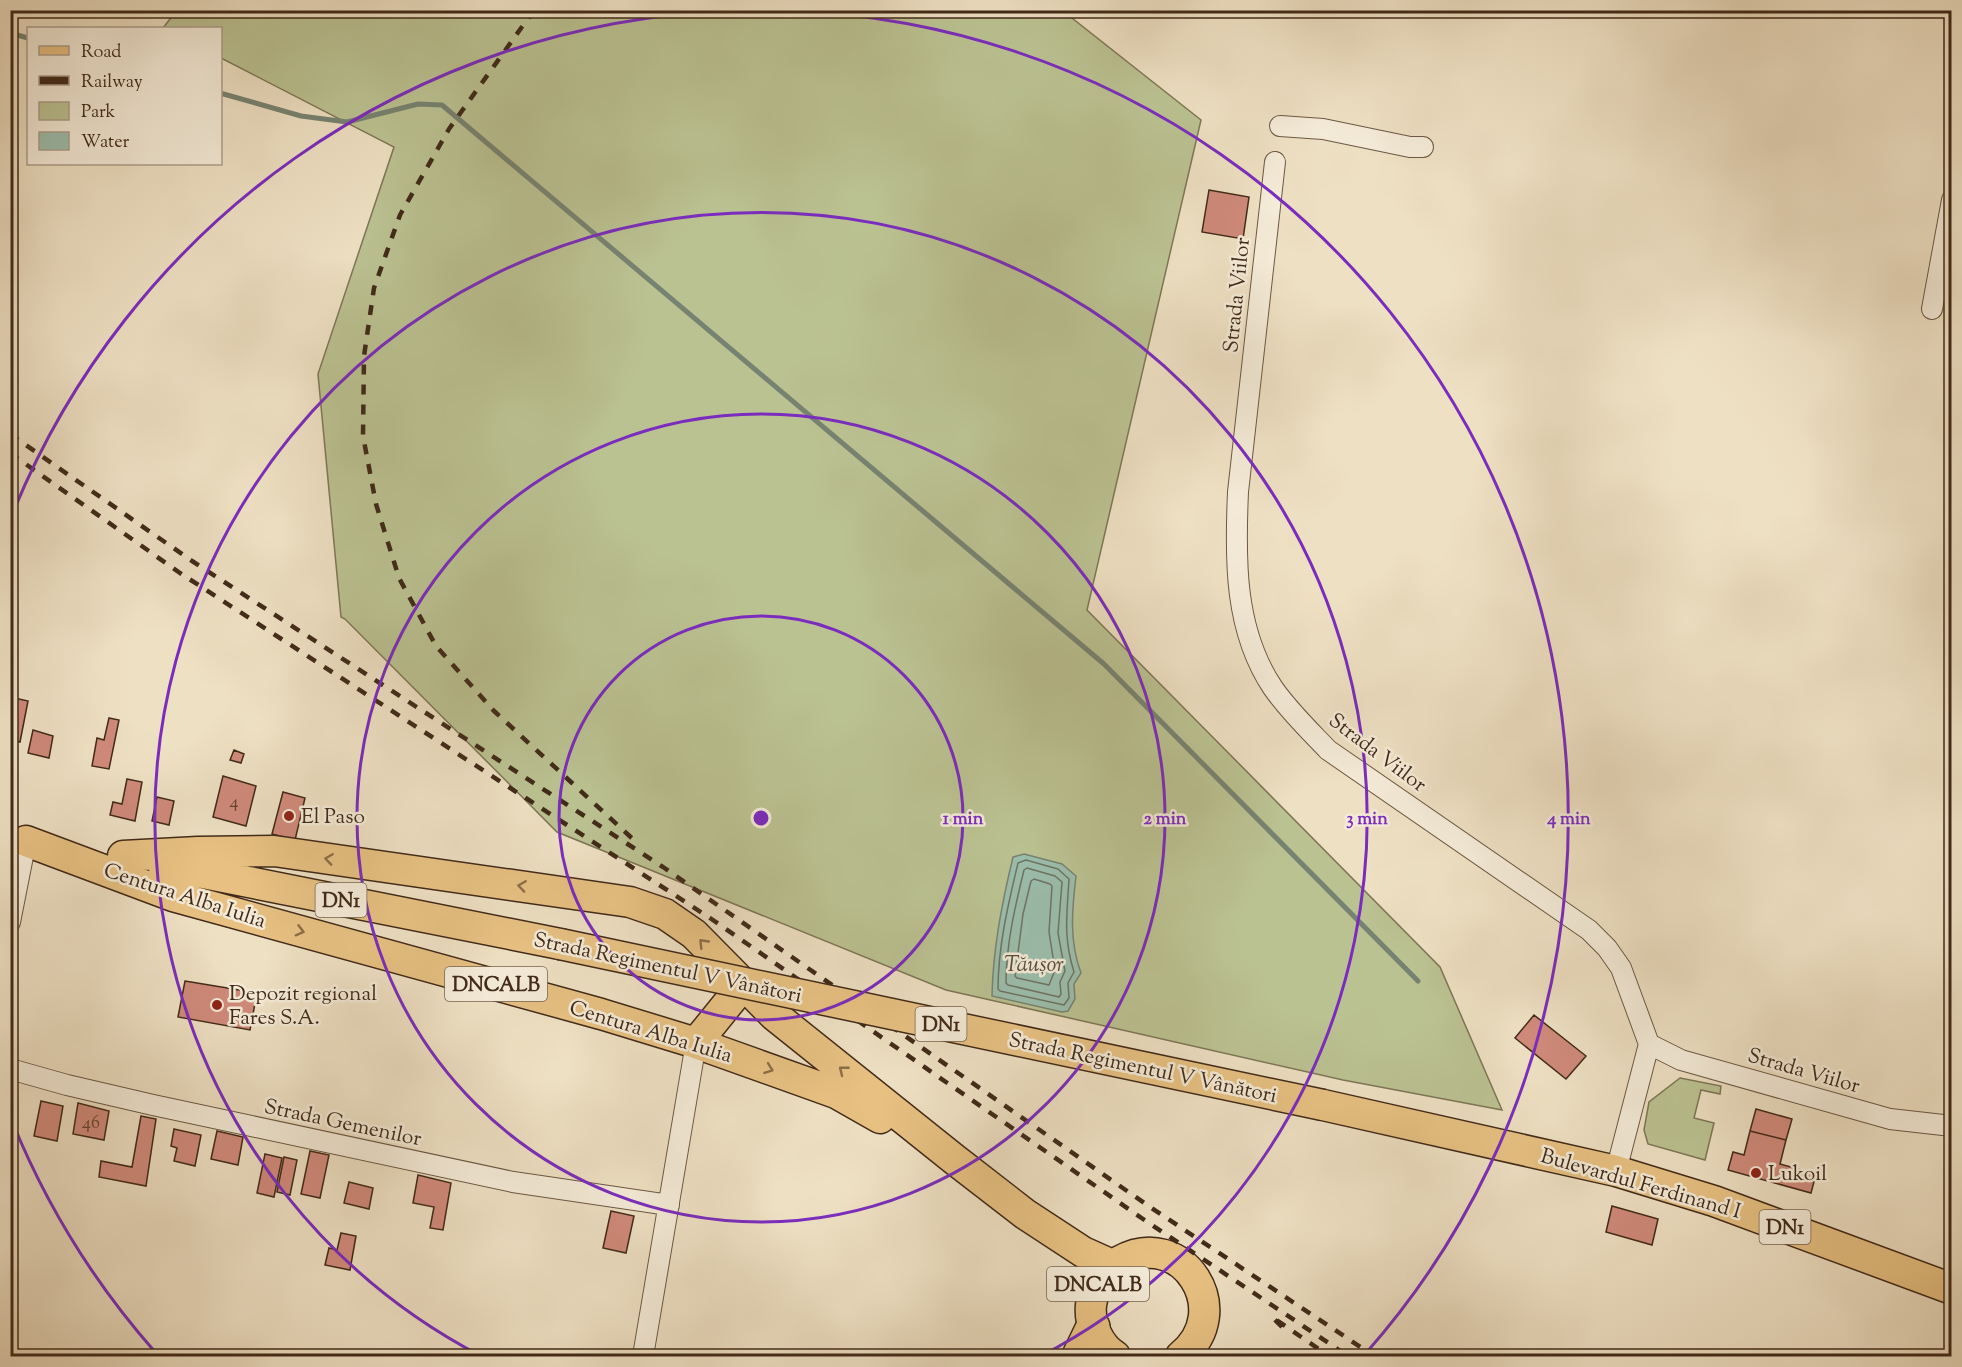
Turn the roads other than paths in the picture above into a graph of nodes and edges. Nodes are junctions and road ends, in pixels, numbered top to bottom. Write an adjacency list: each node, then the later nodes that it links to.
1 (1280, 126): 2 (street)
2 (1423, 147)
3 (1275, 162): 11 (street, Strada Viilor)
4 (1952, 200): 5 (street)
5 (1932, 309)
6 (18, 839): 7 (main road, Strada Regimentul V Vânători / DN1); 8 (street); 10 (main road, Centura Alba Iulia / DNCALB, one-way to 10)
7 (123, 856): 9 (main road, Centura Alba Iulia / DNCALB, one-way to 7); 13 (main road, Strada Regimentul V Vânători / DN1, bridge)
8 (10, 921)
9 (743, 985): 10 (main road); 15 (main road, Centura Alba Iulia / DNCALB, one-way to 9)
10 (696, 1043): 15 (main road, Centura Alba Iulia / DNCALB, one-way to 15); 17 (street)
11 (1649, 1044): 14 (street, Strada Viilor); 16 (street)
12 (10, 1069): 17 (street, Strada Gemenilor)
13 (1323, 1104): 16 (main road, Bulevardul Ferdinand I / DN1)
14 (1952, 1126)
15 (954, 1159): 18 (main road, Centura Alba Iulia / DNCALB)
16 (1616, 1171): 20 (main road, Bulevardul Ferdinand I / DN1)
17 (669, 1205): 24 (street)
18 (1025, 1214): 19 (main road, Centura Alba Iulia / DNCALB); 21 (main road, Centura Alba Iulia / DNCALB)
19 (1112, 1265): 21 (main road, DNCALB); 23 (main road, DNCALB)
20 (1952, 1288)
21 (1093, 1294): 22 (main road, DNCALB)
22 (1093, 1327): 25 (highway); 26 (main road, DNCALB)
23 (1208, 1345): 27 (main road, DNCALB)
24 (642, 1356)
25 (1079, 1356)
26 (1115, 1356)
27 (1181, 1356)

